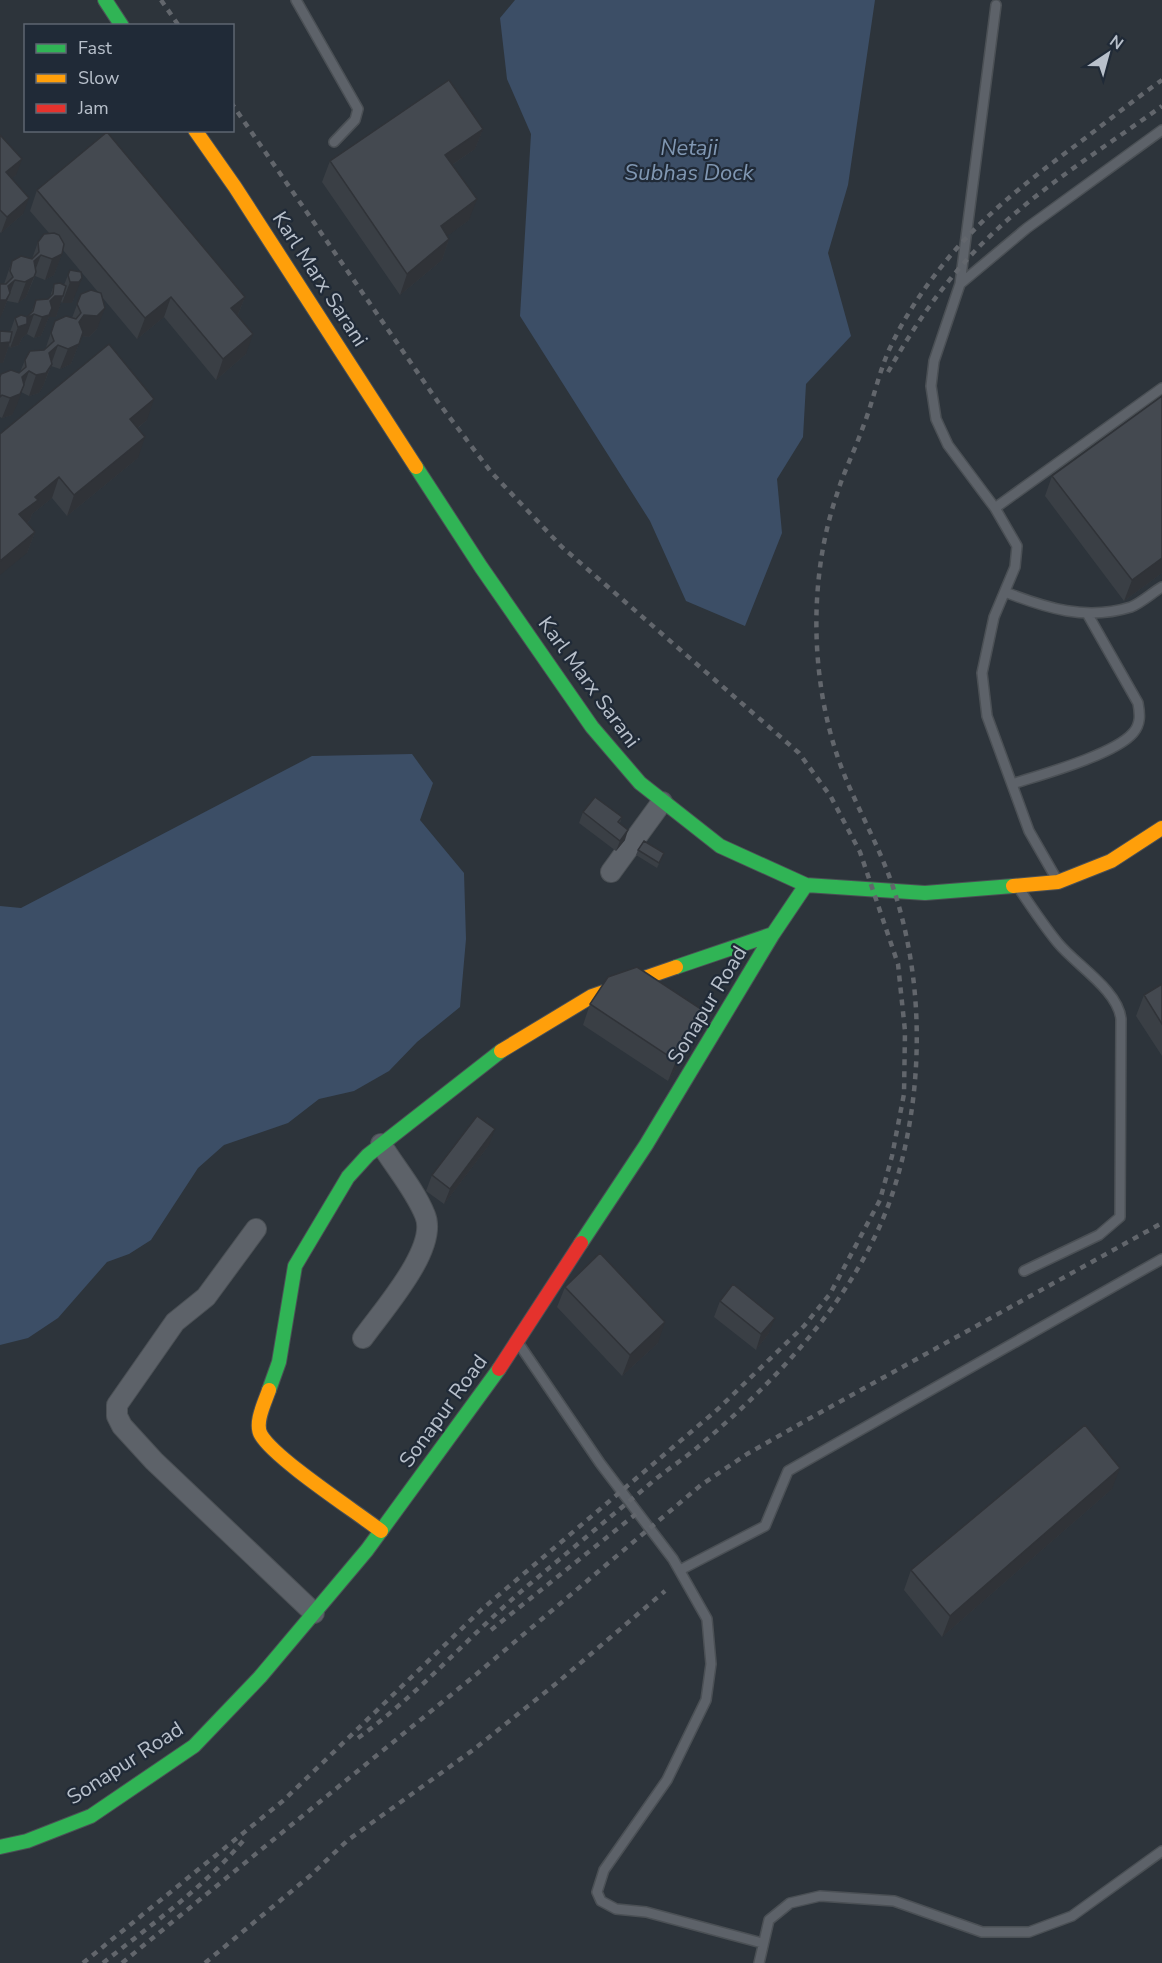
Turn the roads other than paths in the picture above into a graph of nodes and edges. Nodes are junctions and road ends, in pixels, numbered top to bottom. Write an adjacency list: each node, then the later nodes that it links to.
1 (105, 0): 4 (street)
2 (296, 0): 7 (lane)
3 (996, 5): 8 (lane)
4 (121, 24)
5 (1162, 130): 8 (lane)
6 (196, 132): 15 (street, Karl Marx Sarani)
7 (334, 142)
8 (960, 284): 10 (lane)
9 (1162, 388): 10 (lane)
10 (995, 508): 12 (lane)
11 (1162, 587): 13 (lane)
12 (1005, 592): 13 (lane); 14 (lane)
13 (1088, 615): 14 (lane)
14 (1012, 784): 18 (lane)
15 (662, 802): 17 (street); 19 (street, Karl Marx Sarani)
16 (1162, 828): 18 (street, Karl Marx Sarani)
17 (611, 872)
18 (1058, 882): 20 (street, Karl Marx Sarani)
19 (806, 885): 20 (street, Karl Marx Sarani); 21 (street, Sonapur Road)
20 (1016, 886): 25 (lane)
21 (773, 934): 22 (street); 27 (street, Sonapur Road)
22 (381, 1144): 26 (street); 28 (street)
23 (256, 1229): 30 (street)
24 (1162, 1259): 29 (lane)
25 (1024, 1271)
26 (363, 1338)
27 (518, 1342): 28 (street, Sonapur Road); 29 (lane)
28 (381, 1531): 30 (street, Sonapur Road)
29 (680, 1570): 33 (lane)
30 (314, 1613): 31 (street, Sonapur Road)
31 (0, 1847)
32 (1162, 1851): 33 (lane)
33 (762, 1943): 34 (lane)
34 (759, 1963)

